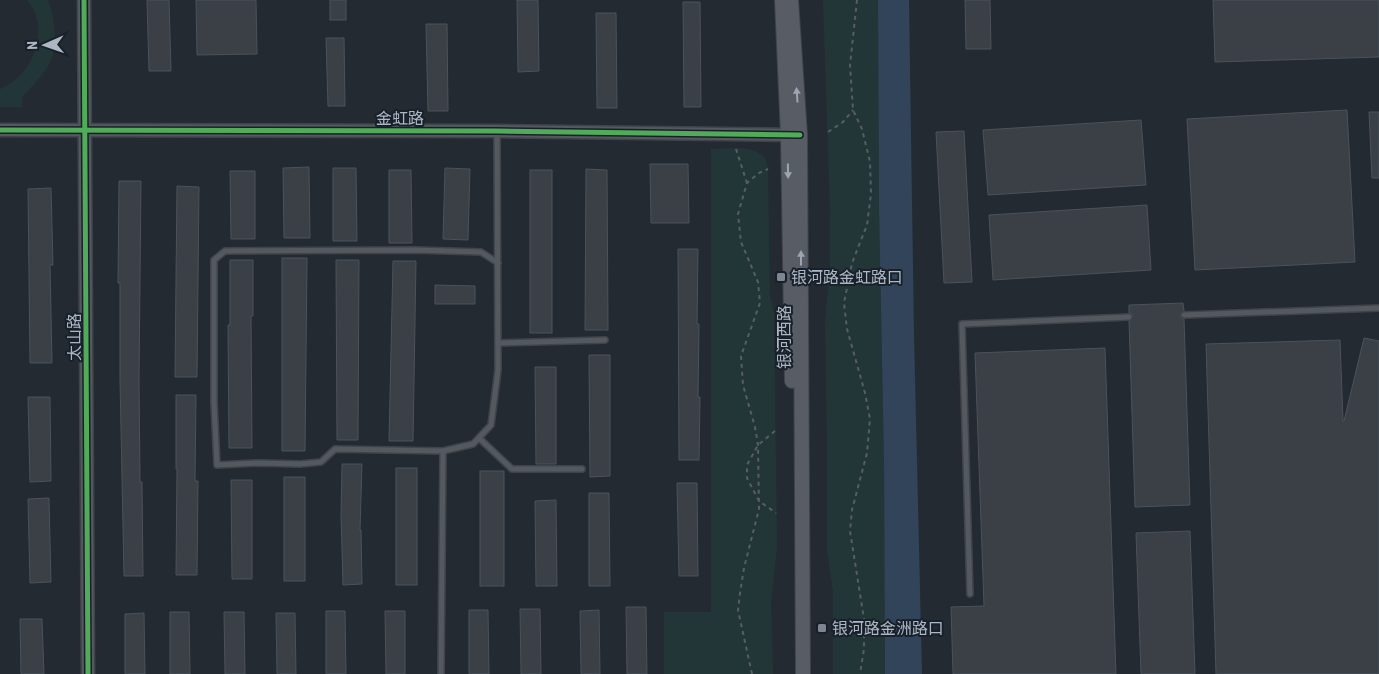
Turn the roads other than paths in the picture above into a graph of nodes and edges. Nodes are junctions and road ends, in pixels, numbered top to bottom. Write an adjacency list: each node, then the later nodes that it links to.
1 (84, 0): 5 (street, 太山路)
2 (782, 0): 7 (main road, 银河西路)
3 (791, 0): 7 (main road, 银河西路, one-way to 3)
4 (0, 130): 5 (street, 金虹路)
5 (85, 130): 6 (street, 金虹路); 18 (street, 太山路)
6 (497, 131): 7 (street, 金虹路); 8 (lane)
7 (794, 135): 20 (main road, 银河西路, one-way to 20); 21 (main road, 银河西路, one-way to 7)
8 (498, 263): 13 (lane); 15 (lane)
9 (1379, 308): 10 (lane)
10 (1184, 315)
11 (1129, 317): 17 (lane)
12 (605, 340): 13 (lane)
13 (498, 343): 14 (lane)
14 (479, 438): 15 (lane); 16 (lane)
15 (444, 451): 19 (lane)
16 (582, 470)
17 (970, 594)
18 (88, 674)
19 (441, 674)
20 (794, 674)
21 (803, 674)

